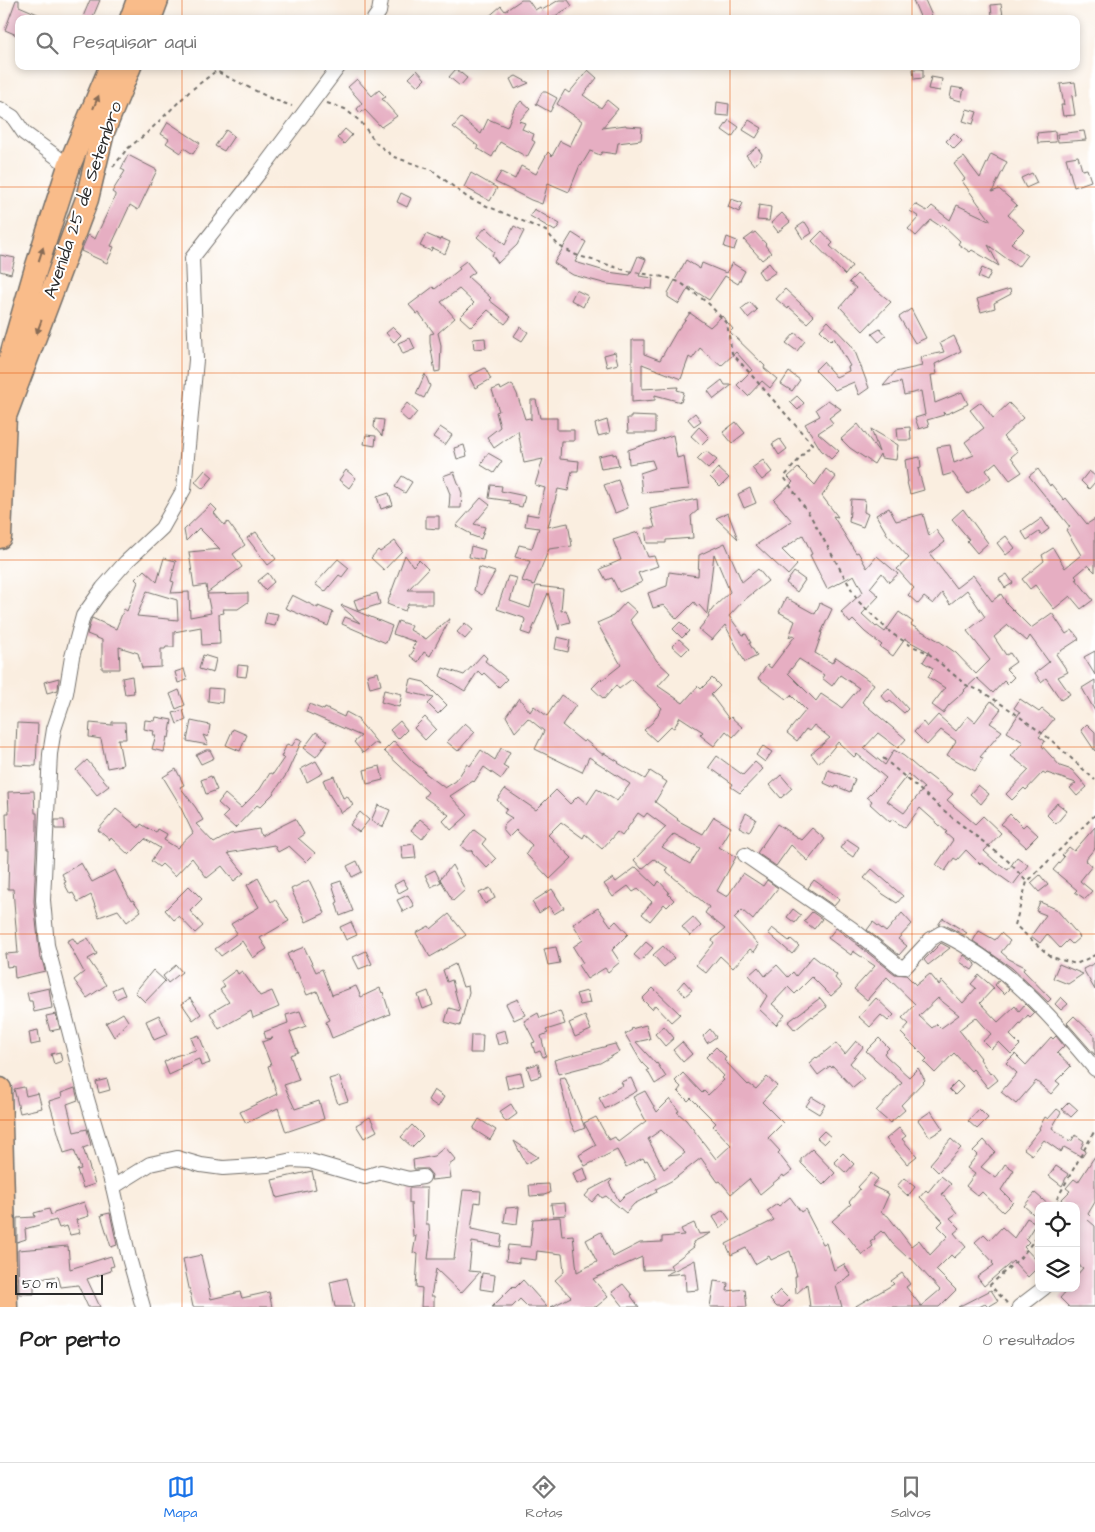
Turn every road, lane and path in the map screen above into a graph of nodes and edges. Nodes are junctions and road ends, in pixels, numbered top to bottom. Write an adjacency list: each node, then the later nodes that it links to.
1 (138, 0): 4 (highway)
2 (158, 0): 5 (highway)
3 (382, 0): 6 (street)
4 (132, 15)
5 (152, 15)
6 (377, 15)
7 (109, 70): 13 (highway, Avenida 25 de Setembro, one-way to 7)
8 (128, 70): 16 (highway, Avenida 25 de Setembro, one-way to 16)
9 (336, 70): 27 (street)
10 (322, 102): 18 (path)
11 (300, 108): 14 (path)
12 (0, 110): 13 (street)
13 (69, 166): 15 (highway, Avenida 25 de Setembro, one-way to 13)
14 (110, 170)
15 (0, 403)
16 (0, 537)
17 (883, 758): 21 (path)
18 (1095, 780)
19 (1095, 815): 21 (path)
20 (745, 855): 23 (street)
21 (1027, 882): 22 (path)
22 (1095, 955)
23 (1095, 1069)
24 (0, 1089): 31 (highway)
25 (1095, 1130): 28 (path)
26 (423, 1177): 27 (street)
27 (113, 1187): 32 (street)
28 (1056, 1202)
29 (1035, 1239): 33 (path)
30 (1039, 1292): 34 (street)
31 (6, 1307)
32 (143, 1307)
33 (1010, 1307)
34 (1019, 1307)

